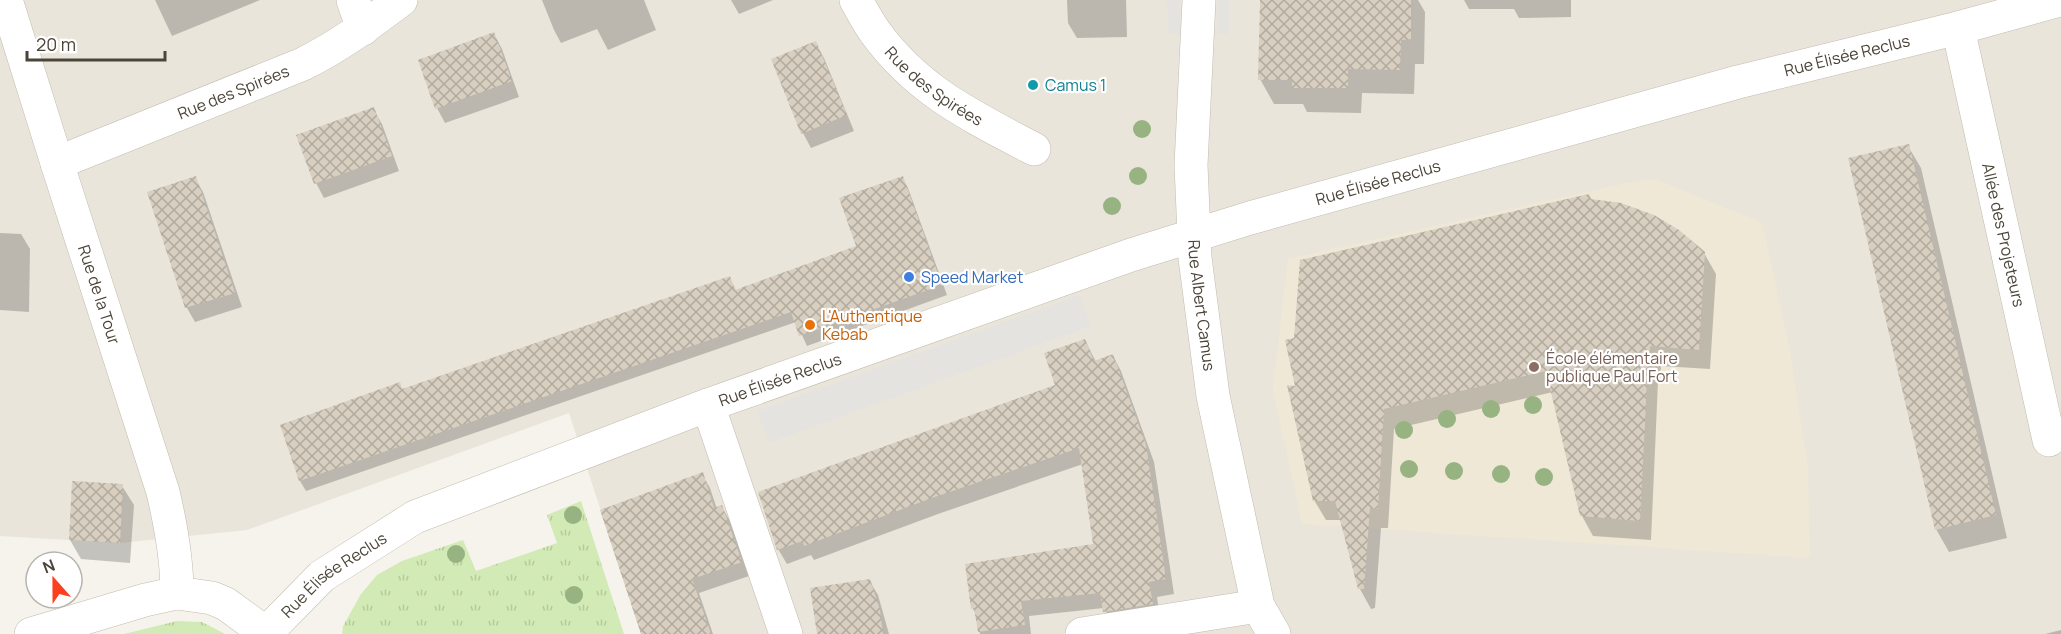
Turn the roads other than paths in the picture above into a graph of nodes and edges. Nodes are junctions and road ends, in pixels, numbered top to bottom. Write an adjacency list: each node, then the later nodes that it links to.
1 (6, 0): 8 (street, Rue de la Tour)
2 (401, 0): 6 (street, Rue des Spirées)
3 (856, 0): 9 (street, Rue des Spirées)
4 (1199, 0): 11 (street, Rue Albert Camus)
5 (2060, 0): 7 (street, Rue Élisée Reclus)
6 (358, 15): 10 (street, Rue des Spirées)
7 (1958, 28): 11 (street, Rue Élisée Reclus); 13 (street, Allée des Projeteurs)
8 (10, 44): 10 (street, Rue de la Tour)
9 (1034, 148)
10 (57, 164): 14 (street, Rue de la Tour)
11 (1193, 235): 12 (street, Rue Élisée Reclus); 15 (street, Rue Albert Camus)
12 (708, 405): 17 (street, Rue Élisée Reclus); 18 (street, Rue Élisée Reclus)
13 (2049, 440)
14 (177, 593): 16 (street); 17 (street)
15 (1255, 620): 19 (street); 20 (street, Rue Albert Camus)
16 (31, 634)
17 (266, 634)
18 (786, 634)
19 (1082, 634)
20 (1274, 634)

